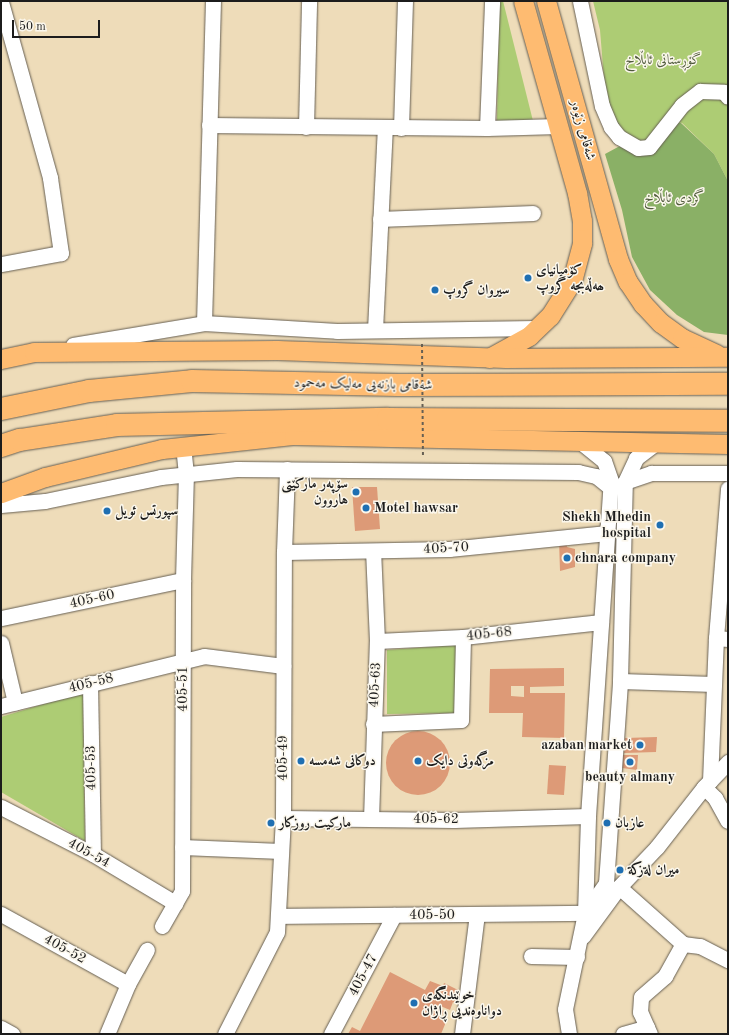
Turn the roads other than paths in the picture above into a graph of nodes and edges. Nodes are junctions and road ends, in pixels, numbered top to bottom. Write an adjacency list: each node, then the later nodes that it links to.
1 (213, 1): 13 (street)
2 (309, 1): 15 (street)
3 (405, 1): 17 (street)
4 (492, 1): 18 (street)
5 (523, 1): 9 (main road, شەقامی زێوەر)
6 (546, 1): 11 (main road, شەقامی زێوەر)
7 (580, 1): 12 (street)
8 (1, 2): 10 (street)
9 (534, 41): 11 (main road); 14 (main road, شەقامی زێوەر)
10 (7, 46): 21 (street)
11 (561, 51): 28 (main road, شەقامی زێوەر)
12 (728, 97)
13 (209, 125): 15 (street); 22 (street)
14 (559, 126): 18 (street); 24 (main road, شەقامی زێوەر)
15 (306, 127): 16 (street)
16 (385, 128): 17 (street); 20 (street)
17 (401, 128): 18 (street)
18 (487, 128)
19 (533, 213): 20 (street)
20 (380, 219): 25 (street)
21 (1, 264)
22 (204, 323): 23 (street); 27 (street)
23 (277, 327): 25 (street); 26 (street)
24 (539, 328): 25 (street); 29 (main road, شەقامی زێوەر)
25 (375, 330)
26 (277, 350): 27 (main road); 29 (main road)
27 (34, 352): 30 (main road)
28 (728, 357): 29 (main road)
29 (490, 358)
30 (1, 359)
31 (728, 384): 32 (highway, شەقامی بازنەیی مەلیک مەحمود)
32 (1, 409)
33 (728, 421): 34 (highway)
34 (260, 422): 35 (highway); 39 (highway)
35 (294, 435): 36 (main road); 40 (main road)
36 (578, 440): 37 (main road); 45 (street)
37 (657, 442): 38 (main road); 44 (street)
38 (728, 444)
39 (1, 446)
40 (183, 447): 43 (street, 405-51); 47 (main road)
41 (286, 469): 43 (street); 45 (street); 52 (street, 405-49)
42 (728, 473): 44 (street)
43 (186, 474): 48 (street); 53 (street, 405-51)
44 (625, 482): 62 (street)
45 (611, 488): 50 (street)
46 (728, 488): 49 (street)
47 (1, 493)
48 (1, 505)
49 (727, 516): 57 (street)
50 (607, 533): 51 (street, 405-70); 55 (street)
51 (373, 551): 52 (street, 405-70); 58 (street, 405-63)
52 (284, 552): 61 (street, 405-49)
53 (183, 580): 54 (street, 405-60); 60 (street, 405-51)
54 (1, 618)
55 (601, 622): 56 (street, 405-68); 70 (street)
56 (464, 637): 58 (street, 405-68); 66 (street)
57 (722, 639): 64 (street)
58 (377, 641): 66 (street, 405-63)
59 (1, 643): 65 (street)
60 (183, 662): 61 (street, 405-58); 63 (street, 405-58); 74 (street, 405-51)
61 (283, 666): 71 (street, 405-49)
62 (620, 681): 64 (street); 79 (street)
63 (90, 683): 65 (street, 405-58); 76 (street, 405-53)
64 (714, 684): 68 (street)
65 (8, 704)
66 (373, 724): 72 (street, 405-63)
67 (728, 762): 68 (street)
68 (707, 784): 73 (street); 77 (street)
69 (1, 807): 76 (street, 405-54)
70 (588, 816): 72 (street, 405-62); 79 (street)
71 (283, 818): 72 (street, 405-62); 75 (street, 405-49)
72 (371, 819)
73 (728, 821)
74 (182, 847): 75 (street); 78 (street, 405-51)
75 (281, 851): 83 (street, 405-49)
76 (93, 854): 78 (street, 405-54)
77 (619, 887): 85 (street); 86 (street)
78 (175, 903): 84 (street, 405-51)
79 (585, 913): 81 (street, 405-50); 85 (street)
80 (1, 914): 91 (street, 405-52)
81 (477, 914): 82 (street, 405-50); 99 (street)
82 (394, 915): 83 (street, 405-50); 98 (street, 405-47)
83 (278, 916): 97 (street, 405-49)
84 (162, 926)
85 (580, 940): 89 (street)
86 (683, 944): 90 (street); 93 (street)
87 (147, 950): 91 (street)
88 (531, 956): 89 (street)
89 (577, 957): 94 (street)
90 (728, 960)
91 (128, 984): 96 (street)
92 (1, 1028): 95 (street)
93 (648, 1030): 100 (street)
94 (568, 1032)
95 (12, 1034)
96 (107, 1034)
97 (225, 1034)
98 (331, 1034)
99 (462, 1034)
100 (623, 1034)

